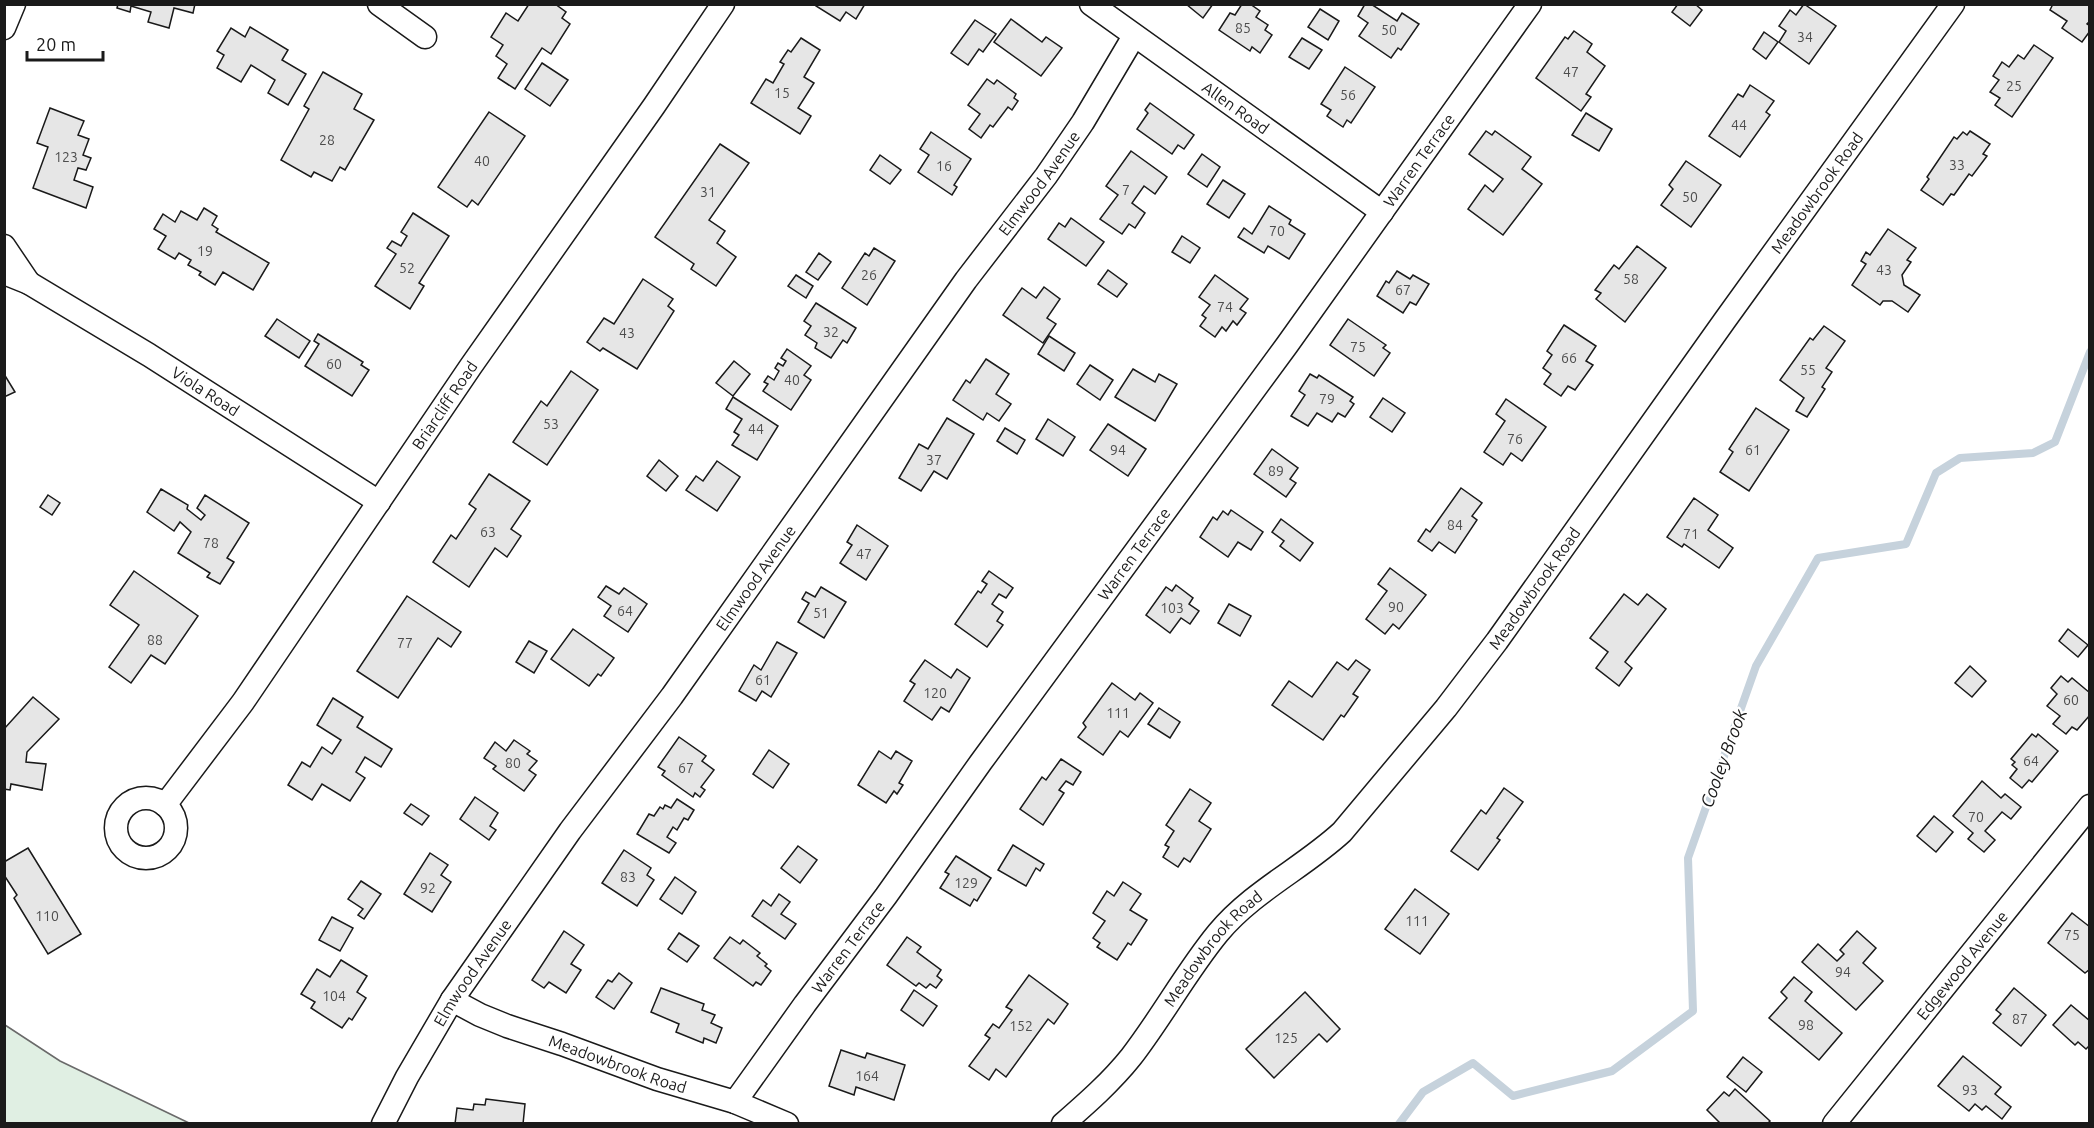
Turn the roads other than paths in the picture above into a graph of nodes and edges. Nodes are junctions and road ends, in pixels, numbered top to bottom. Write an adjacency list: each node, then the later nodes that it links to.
1 (14, 4): 7 (street)
2 (380, 4): 9 (street)
3 (723, 4): 14 (street, Briarcliff Road)
4 (1091, 4): 8 (street, Allen Road)
5 (1530, 4): 10 (street, Warren Terrace)
6 (1953, 4): 21 (street, Meadowbrook Road)
7 (4, 28)
8 (1134, 36): 10 (street, Allen Road); 17 (street, Elmwood Avenue)
9 (425, 37)
10 (1382, 212): 18 (street, Warren Terrace)
11 (4, 246): 13 (street, Viola Road)
12 (4, 273): 13 (street, Viola Road)
13 (29, 283): 14 (street, Viola Road)
14 (379, 502): 15 (street, Briarcliff Road)
15 (165, 805)
16 (2090, 806): 22 (street, Edgewood Avenue)
17 (452, 1000): 18 (street, Meadowbrook Road); 19 (street, Elmwood Avenue)
18 (735, 1102): 20 (street, Meadowbrook Road)
19 (383, 1124)
20 (787, 1124)
21 (1062, 1124)
22 (1834, 1124)

